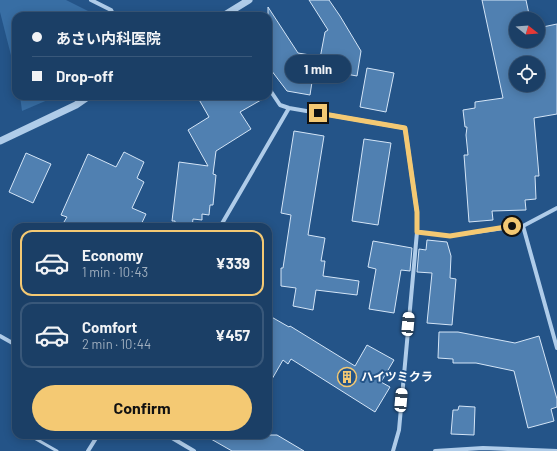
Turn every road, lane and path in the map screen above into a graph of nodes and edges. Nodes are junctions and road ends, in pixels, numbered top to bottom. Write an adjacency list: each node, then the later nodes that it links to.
1 (91, 0): 3 (street)
2 (248, 0): 4 (street)
3 (112, 12)
4 (229, 12)
5 (272, 93): 7 (street)
6 (82, 100): 8 (street)
7 (289, 108): 10 (street); 12 (street)
8 (0, 141)
9 (557, 208): 11 (street)
10 (222, 223)
11 (523, 226): 12 (lane); 15 (street)
12 (417, 232): 22 (street)
13 (0, 336): 14 (street)
14 (12, 343)
15 (557, 348)
16 (36, 439): 19 (lane)
17 (96, 439): 20 (street)
18 (174, 439): 21 (street)
19 (57, 451)
20 (88, 451)
21 (194, 451)
22 (393, 451)
23 (435, 451): 24 (street)
24 (557, 451)

